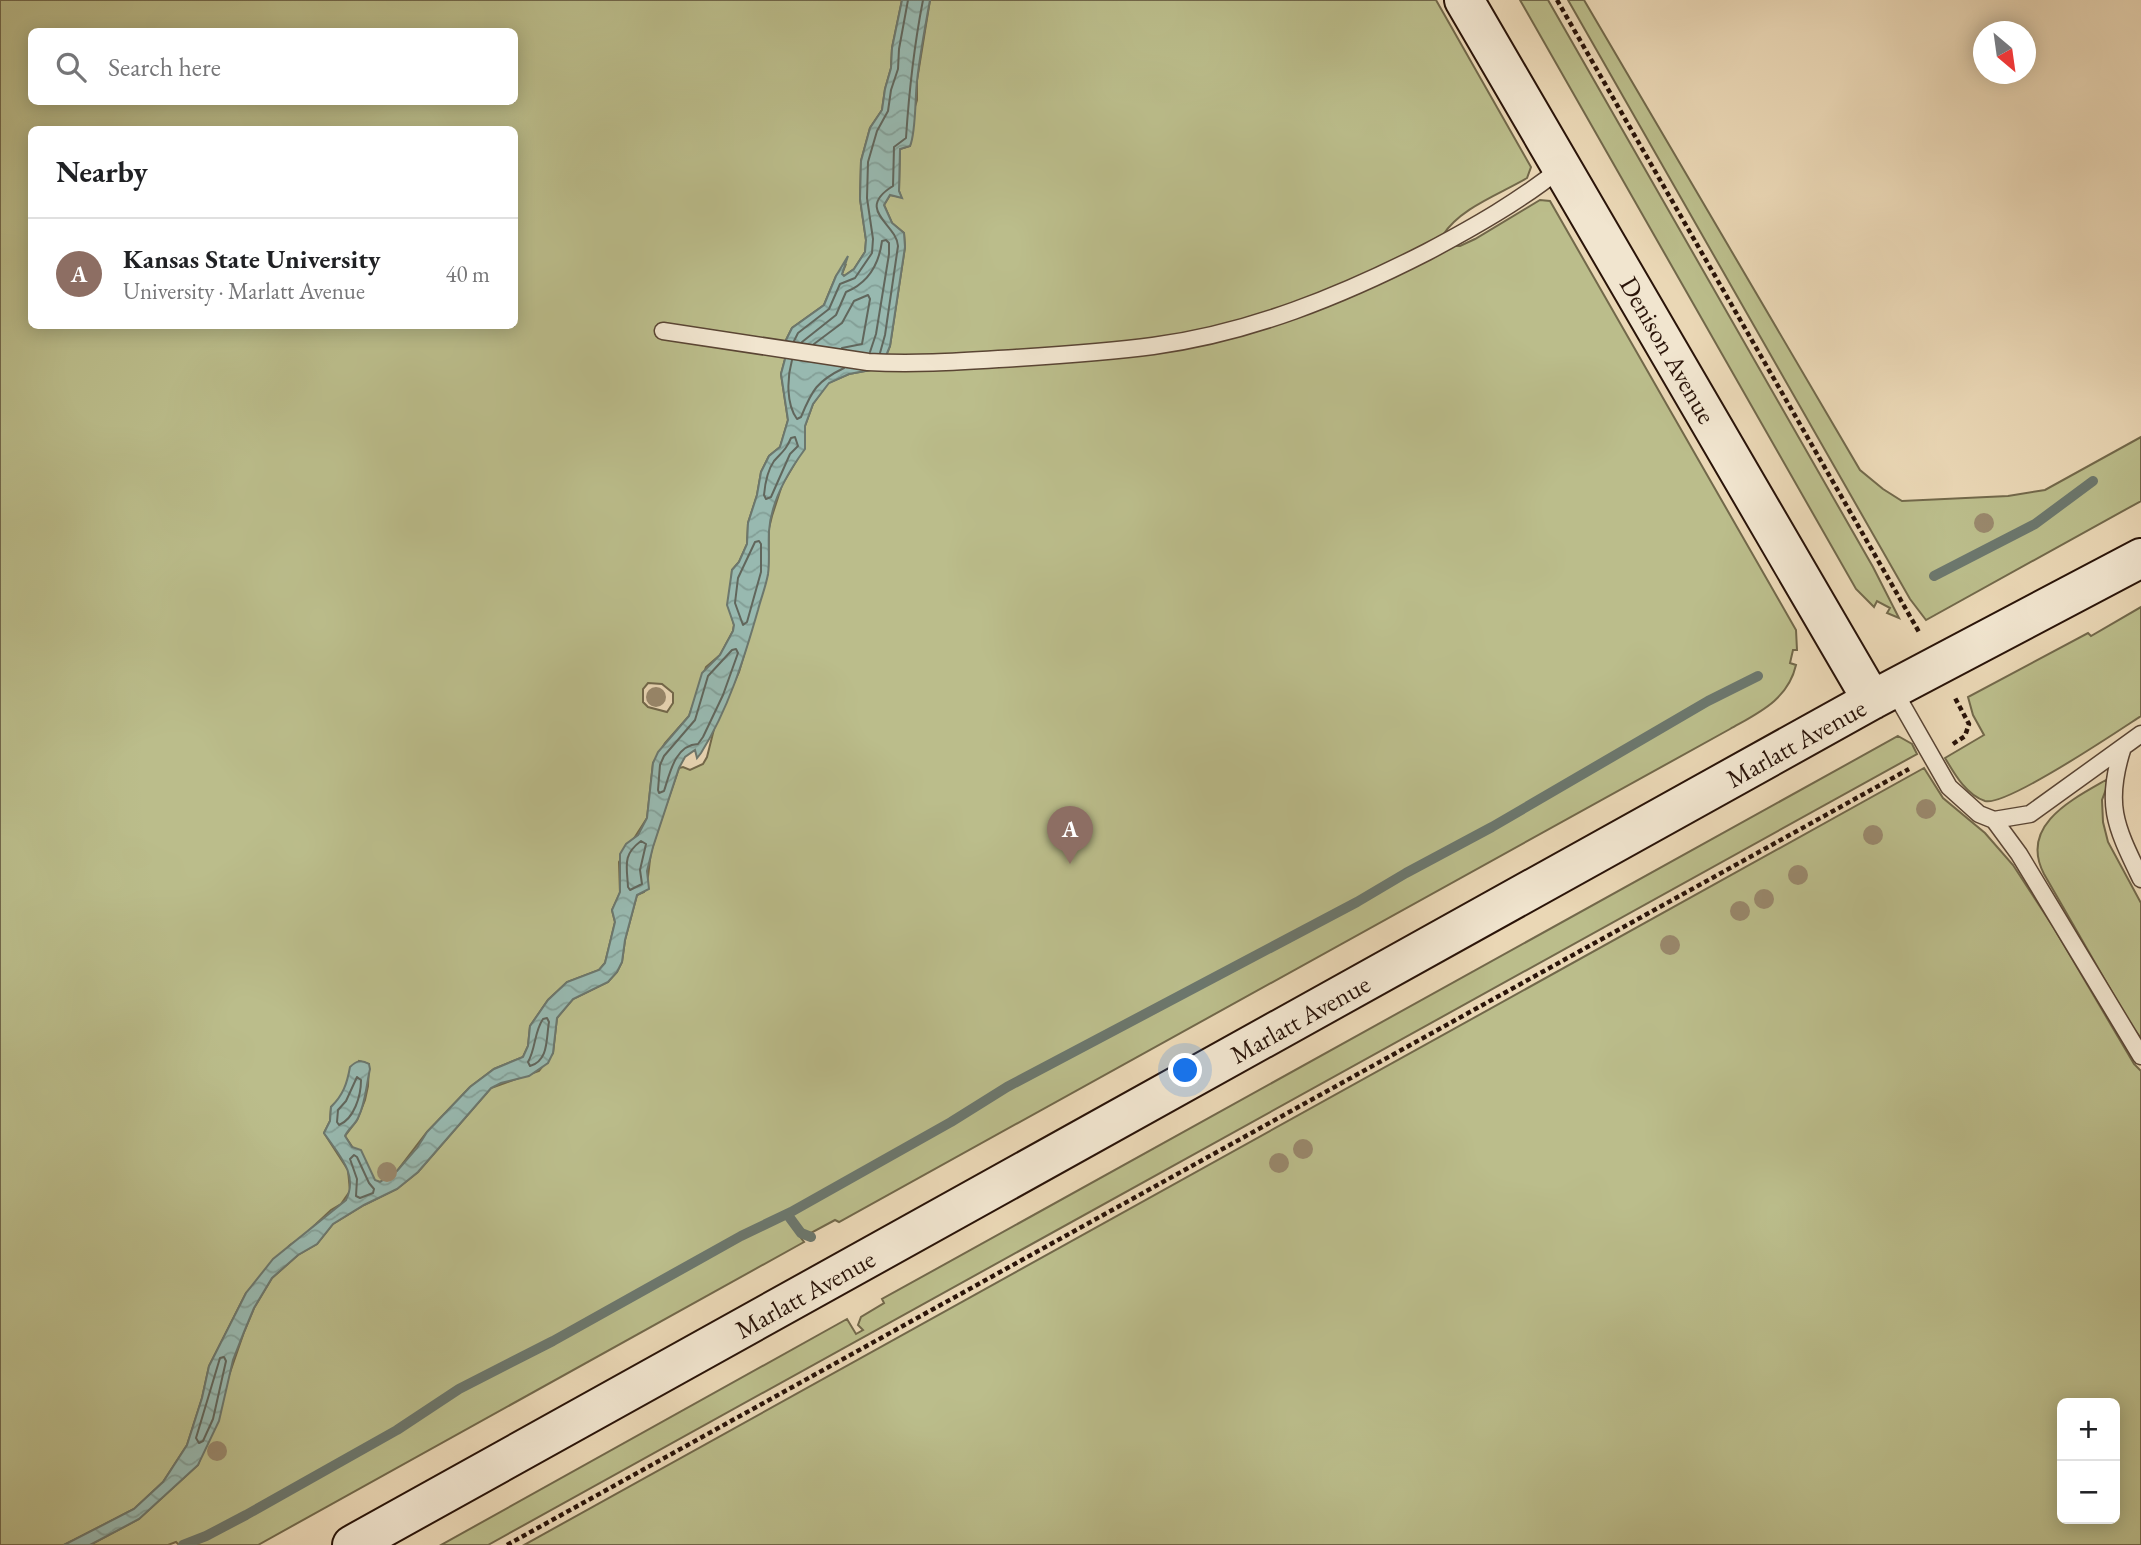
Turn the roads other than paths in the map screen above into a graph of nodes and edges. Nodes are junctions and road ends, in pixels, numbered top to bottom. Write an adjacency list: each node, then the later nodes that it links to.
1 (1464, 0): 2 (main road, Denison Avenue)
2 (1562, 168): 3 (lane); 5 (main road, Denison Avenue)
3 (663, 331)
4 (2141, 558): 5 (main road, Marlatt Avenue)
5 (1882, 695): 8 (lane); 11 (main road, Marlatt Avenue)
6 (2141, 734): 7 (lane)
7 (2123, 747): 8 (lane); 9 (lane)
8 (1994, 820): 10 (lane)
9 (2141, 879)
10 (2141, 1056)
11 (352, 1545)

